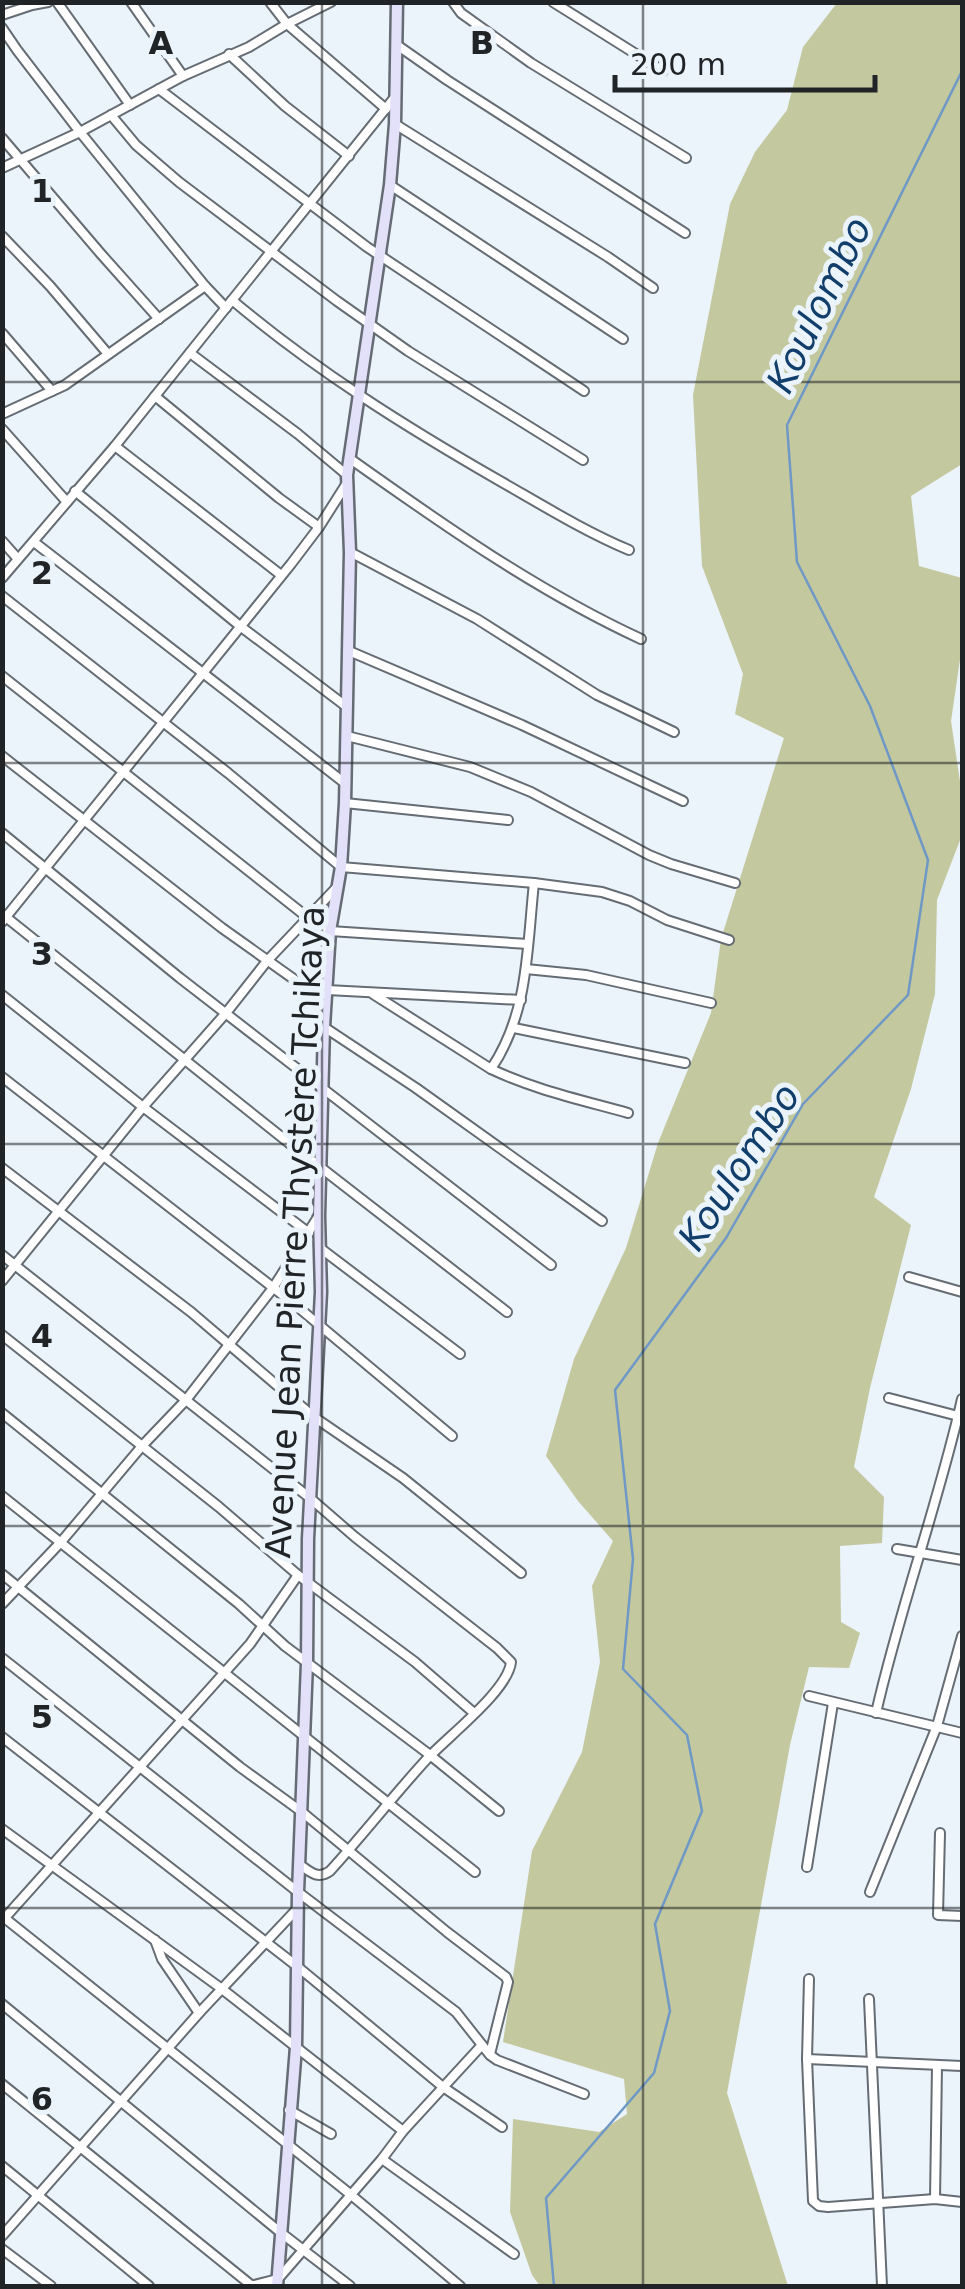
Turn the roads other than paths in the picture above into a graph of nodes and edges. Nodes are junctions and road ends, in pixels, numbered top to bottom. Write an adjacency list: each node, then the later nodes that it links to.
1 (48, 2): 9 (street)
2 (57, 2): 18 (street)
3 (131, 2): 15 (street)
4 (270, 2): 10 (street)
5 (331, 2): 10 (street)
6 (398, 2): 12 (street, Avenue Jean Pierre Thystère Tchikaya)
7 (453, 2): 25 (street)
8 (553, 2): 14 (street)
9 (2, 15)
10 (286, 24): 13 (street); 19 (street)
11 (2, 28): 22 (street)
12 (397, 45): 17 (street, Avenue Jean Pierre Thystère Tchikaya); 30 (street)
13 (229, 54): 15 (street); 24 (street)
14 (663, 71)
15 (183, 76): 16 (street)
16 (160, 88): 18 (street); 29 (street)
17 (395, 96): 19 (street); 21 (street, Avenue Jean Pierre Thystère Tchikaya)
18 (130, 105): 20 (street)
19 (386, 109): 24 (street)
20 (110, 115): 22 (street); 32 (street)
21 (395, 124): 28 (street, Avenue Jean Pierre Thystère Tchikaya); 35 (street)
22 (80, 132): 26 (street); 34 (street)
23 (2, 138): 26 (street)
24 (349, 156): 29 (street)
25 (686, 158)
26 (21, 159): 27 (street); 37 (street)
27 (2, 168)
28 (390, 185): 33 (street, Avenue Jean Pierre Thystère Tchikaya); 40 (street)
29 (310, 203): 32 (street); 33 (street)
30 (685, 233)
31 (2, 236): 42 (street)
32 (270, 252): 36 (street); 38 (street)
33 (379, 255): 38 (street, Avenue Jean Pierre Thystère Tchikaya); 43 (street)
34 (205, 286): 36 (street); 37 (street)
35 (653, 288)
36 (229, 304): 41 (street); 45 (street)
37 (159, 319): 42 (street)
38 (368, 323): 45 (street, Avenue Jean Pierre Thystère Tchikaya); 51 (street)
39 (2, 333): 44 (street)
40 (623, 339)
41 (190, 353): 46 (street); 52 (street)
42 (108, 354): 44 (street)
43 (584, 391)
44 (52, 392): 47 (street)
45 (358, 395): 50 (street, Avenue Jean Pierre Thystère Tchikaya); 58 (street)
46 (156, 396): 49 (street); 55 (street)
47 (2, 414)
48 (2, 429): 54 (street)
49 (116, 446): 53 (street); 61 (street)
50 (350, 458): 52 (street, Avenue Jean Pierre Thystère Tchikaya); 65 (street)
51 (582, 460)
52 (347, 479): 55 (street); 59 (street, Avenue Jean Pierre Thystère Tchikaya)
53 (75, 491): 54 (street); 64 (street)
54 (67, 502): 57 (street)
55 (319, 528): 61 (street)
56 (2, 541): 60 (street)
57 (34, 542): 60 (street); 67 (street)
58 (629, 550)
59 (350, 552): 66 (street, Avenue Jean Pierre Thystère Tchikaya); 71 (street)
60 (18, 559): 62 (street)
61 (281, 575): 64 (street)
62 (2, 578)
63 (2, 596): 70 (street)
64 (240, 626): 67 (street); 69 (street)
65 (641, 639)
66 (349, 651): 69 (street, Avenue Jean Pierre Thystère Tchikaya); 76 (street)
67 (203, 674): 70 (street); 75 (street)
68 (2, 676): 74 (street)
69 (347, 708): 72 (street, Avenue Jean Pierre Thystère Tchikaya)
70 (162, 721): 74 (street); 81 (street)
71 (674, 732)
72 (347, 736): 75 (street, Avenue Jean Pierre Thystère Tchikaya); 84 (street)
73 (2, 756): 78 (street)
74 (124, 771): 78 (street); 86 (street)
75 (346, 784): 77 (street, Avenue Jean Pierre Thystère Tchikaya)
76 (682, 801)
77 (345, 803): 79 (street); 81 (street, Avenue Jean Pierre Thystère Tchikaya)
78 (85, 820): 82 (street); 91 (street)
79 (508, 820)
80 (2, 833): 82 (street)
81 (341, 867): 83 (street); 85 (street, Avenue Jean Pierre Thystère Tchikaya)
82 (45, 869): 87 (street); 98 (street)
83 (534, 882): 89 (street); 90 (street)
84 (735, 883)
85 (338, 885): 86 (street); 88 (street, Avenue Jean Pierre Thystère Tchikaya)
86 (307, 916): 88 (street); 91 (street)
87 (4, 918): 101 (street)
88 (330, 932): 90 (street); 95 (street, Avenue Jean Pierre Thystère Tchikaya)
89 (728, 940)
90 (528, 944): 92 (street)
91 (267, 961): 95 (street); 98 (street)
92 (526, 969): 96 (street); 97 (street)
93 (373, 994): 95 (street); 96 (street); 103 (street)
94 (2, 995): 106 (street)
95 (327, 996): 99 (street, Avenue Jean Pierre Thystère Tchikaya)
96 (521, 1000): 100 (street)
97 (710, 1003)
98 (226, 1013): 101 (street); 105 (street)
99 (324, 1028): 105 (street, Avenue Jean Pierre Thystère Tchikaya); 113 (street)
100 (514, 1028): 102 (street); 103 (street)
101 (185, 1060): 106 (street); 110 (street)
102 (684, 1063)
103 (492, 1069): 107 (street)
104 (2, 1077): 108 (street)
105 (323, 1090): 110 (street, Avenue Jean Pierre Thystère Tchikaya); 117 (street)
106 (143, 1107): 108 (street); 114 (street)
107 (628, 1113)
108 (104, 1156): 111 (street); 121 (street)
109 (2, 1168): 111 (street)
110 (322, 1168): 112 (street, Avenue Jean Pierre Thystère Tchikaya); 123 (street)
111 (59, 1211): 118 (street); 126 (street)
112 (319, 1216): 114 (street); 115 (street, Avenue Jean Pierre Thystère Tchikaya)
113 (602, 1221)
114 (310, 1234): 121 (street)
115 (320, 1248): 124 (street, Avenue Jean Pierre Thystère Tchikaya); 127 (street)
116 (2, 1255): 118 (street)
117 (552, 1264)
118 (16, 1266): 120 (street); 130 (street)
119 (909, 1277): 122 (street)
120 (2, 1281)
121 (274, 1288): 124 (street); 126 (street)
122 (962, 1292)
123 (507, 1312)
124 (320, 1325): 133 (street, Avenue Jean Pierre Thystère Tchikaya); 134 (street)
125 (2, 1335): 135 (street)
126 (229, 1344): 130 (street); 133 (street)
127 (460, 1354)
128 (889, 1398): 132 (street)
129 (962, 1399): 132 (street)
130 (186, 1400): 135 (street); 138 (street)
131 (2, 1413): 136 (street)
132 (960, 1416): 141 (street)
133 (314, 1417): 138 (street, Avenue Jean Pierre Thystère Tchikaya); 143 (street)
134 (452, 1436)
135 (142, 1446): 136 (street); 145 (street)
136 (103, 1494): 139 (street); 148 (street)
137 (2, 1496): 139 (street)
138 (310, 1498): 145 (street, Avenue Jean Pierre Thystère Tchikaya); 155 (street)
139 (61, 1542): 146 (street); 152 (street)
140 (897, 1549): 141 (street)
141 (920, 1552): 142 (street); 156 (street)
142 (962, 1560)
143 (521, 1573)
144 (2, 1574): 146 (street)
145 (303, 1578): 148 (street); 151 (street, Avenue Jean Pierre Thystère Tchikaya); 155 (street)
146 (18, 1586): 147 (street); 157 (street)
147 (2, 1604)
148 (263, 1625): 151 (street); 152 (street)
149 (962, 1636): 158 (street)
150 (2, 1658): 163 (street)
151 (307, 1663): 160 (street, Avenue Jean Pierre Thystère Tchikaya); 162 (street)
152 (225, 1673): 157 (street); 160 (street)
153 (809, 1696): 154 (street)
154 (833, 1703): 156 (street); 173 (street)
155 (474, 1713): 162 (street)
156 (876, 1713): 158 (street)
157 (182, 1719): 163 (street); 167 (street)
158 (937, 1726): 159 (street); 176 (street)
159 (962, 1732)
160 (304, 1735): 164 (street); 167 (street, Avenue Jean Pierre Thystère Tchikaya)
161 (2, 1737): 166 (street)
162 (430, 1755): 164 (street); 165 (street)
163 (140, 1768): 166 (street); 175 (street)
164 (388, 1803): 170 (street); 174 (street)
165 (499, 1811)
166 (100, 1812): 172 (street); 181 (street)
167 (302, 1812): 170 (street); 171 (street, Avenue Jean Pierre Thystère Tchikaya)
168 (2, 1830): 172 (street)
169 (940, 1833): 178 (street)
170 (349, 1850): 171 (street); 191 (street)
171 (300, 1864): 175 (street, Avenue Jean Pierre Thystère Tchikaya)
172 (53, 1865): 179 (street); 180 (street)
173 (807, 1868)
174 (474, 1872)
175 (298, 1892): 177 (street, Avenue Jean Pierre Thystère Tchikaya); 188 (street)
176 (870, 1892)
177 (298, 1908): 181 (street); 182 (street, Avenue Jean Pierre Thystère Tchikaya)
178 (962, 1916)
179 (3, 1918): 190 (street)
180 (156, 1940): 184 (street); 187 (street)
181 (265, 1942): 182 (street); 184 (street)
182 (298, 1968): 189 (street, Avenue Jean Pierre Thystère Tchikaya); 197 (street)
183 (809, 1978): 192 (street)
184 (222, 1989): 187 (street); 189 (street)
185 (869, 1999): 193 (street)
186 (2, 2004): 199 (street)
187 (199, 2013): 190 (street)
188 (482, 2045): 191 (street); 197 (street)
189 (296, 2047): 200 (street, Avenue Jean Pierre Thystère Tchikaya); 202 (street)
190 (168, 2050): 199 (street); 204 (street)
191 (490, 2055): 198 (street)
192 (807, 2059): 193 (street); 212 (street)
193 (871, 2061): 194 (street); 212 (street)
194 (937, 2066): 195 (street); 210 (street)
195 (962, 2066)
196 (2, 2084): 205 (street)
197 (443, 2087): 201 (street); 202 (street)
198 (584, 2094)
199 (122, 2102): 205 (street); 213 (street)
200 (289, 2110): 203 (street); 204 (street, Avenue Jean Pierre Thystère Tchikaya)
201 (502, 2127)
202 (403, 2131): 206 (street)
203 (331, 2134)
204 (286, 2145): 209 (street); 213 (street, Avenue Jean Pierre Thystère Tchikaya)
205 (81, 2150): 208 (street); 221 (street)
206 (382, 2159): 209 (street); 217 (street)
207 (2, 2166): 208 (street)
208 (39, 2194): 214 (street); 220 (street)
209 (350, 2194): 216 (street); 223 (street)
210 (935, 2199): 211 (street); 212 (street)
211 (962, 2202)
212 (880, 2204): 224 (street)
213 (280, 2232): 216 (street); 218 (street, Avenue Jean Pierre Thystère Tchikaya)
214 (2, 2236)
215 (2, 2248): 219 (street)
216 (306, 2250): 218 (street); 222 (street)
217 (514, 2254)
218 (278, 2283): 221 (street)
219 (51, 2286)
220 (149, 2286)
221 (251, 2286)
222 (350, 2286)
223 (460, 2286)
224 (882, 2286)

